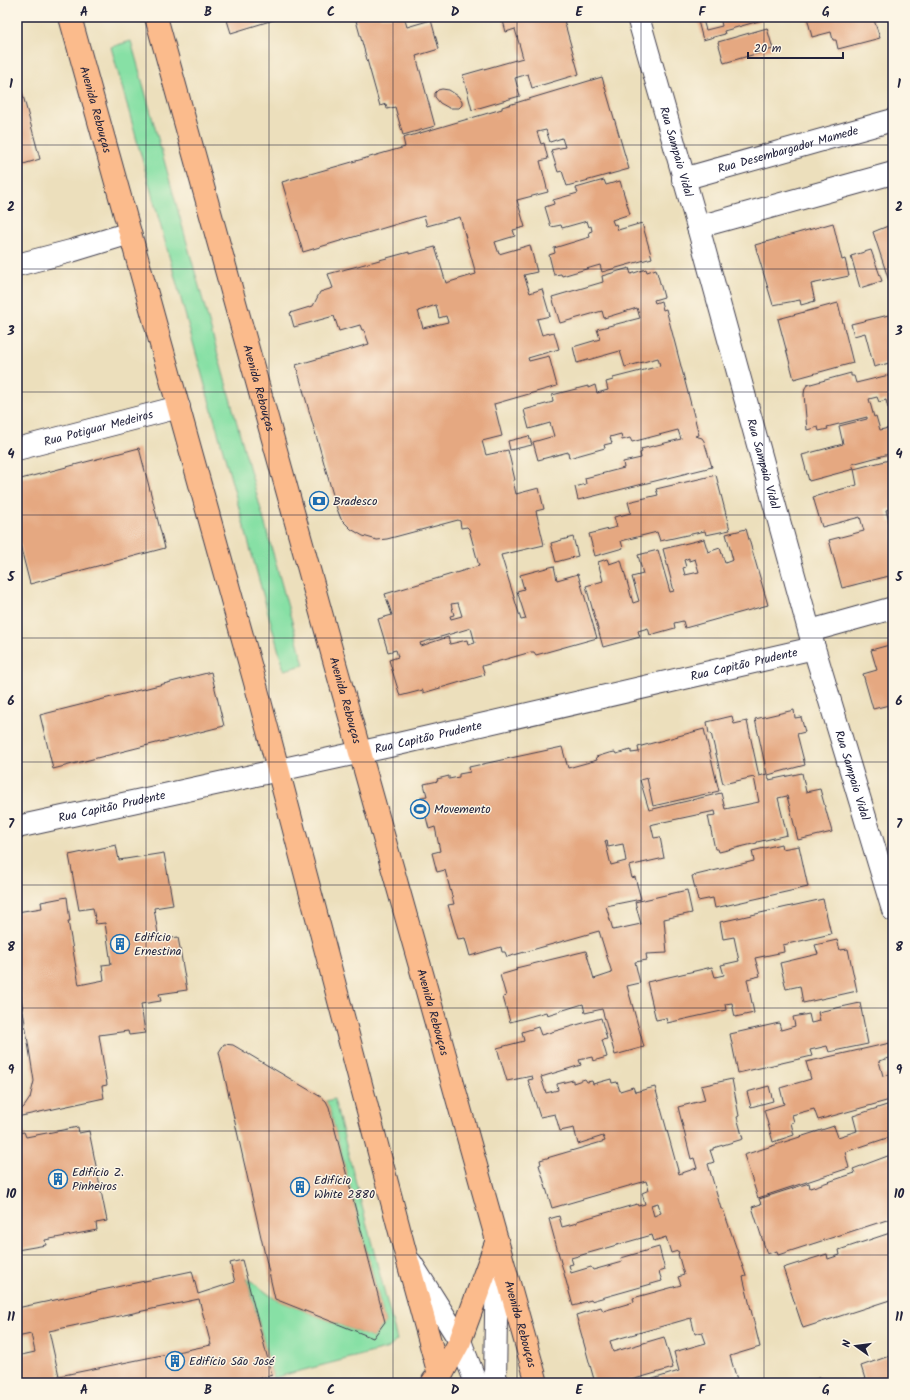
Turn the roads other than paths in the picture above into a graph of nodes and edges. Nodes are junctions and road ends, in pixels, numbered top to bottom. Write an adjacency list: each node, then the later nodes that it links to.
1 (70, 17): 8 (main road, Avenida Rebouças)
2 (156, 17): 14 (main road, Avenida Rebouças)
3 (638, 17): 6 (street, Rua Sampaio Vidal)
4 (893, 120): 6 (street, Rua Desembargador Mamede)
5 (893, 173): 7 (street)
6 (684, 179): 7 (street, Rua Sampaio Vidal)
7 (698, 227): 13 (street, Rua Sampaio Vidal)
8 (130, 233): 9 (street); 10 (main road, Avenida Rebouças)
9 (17, 265)
10 (179, 407): 11 (street, Rua Potiguar Medeiros); 15 (main road, Avenida Rebouças)
11 (17, 449)
12 (893, 608): 13 (street, Rua Capitão Prudente)
13 (812, 639): 14 (street, Rua Capitão Prudente); 17 (street, Rua Sampaio Vidal)
14 (360, 752): 15 (street, Rua Capitão Prudente); 18 (main road, Avenida Rebouças)
15 (278, 770): 16 (street, Rua Capitão Prudente); 19 (main road, Avenida Rebouças)
16 (17, 828)
17 (893, 910)
18 (497, 1240): 20 (main road); 23 (street); 24 (main road, Avenida Rebouças)
19 (406, 1255): 20 (street); 21 (main road, Avenida Rebouças)
20 (460, 1341): 21 (main road); 22 (street)
21 (437, 1382)
22 (476, 1383)
23 (496, 1383)
24 (537, 1383)

